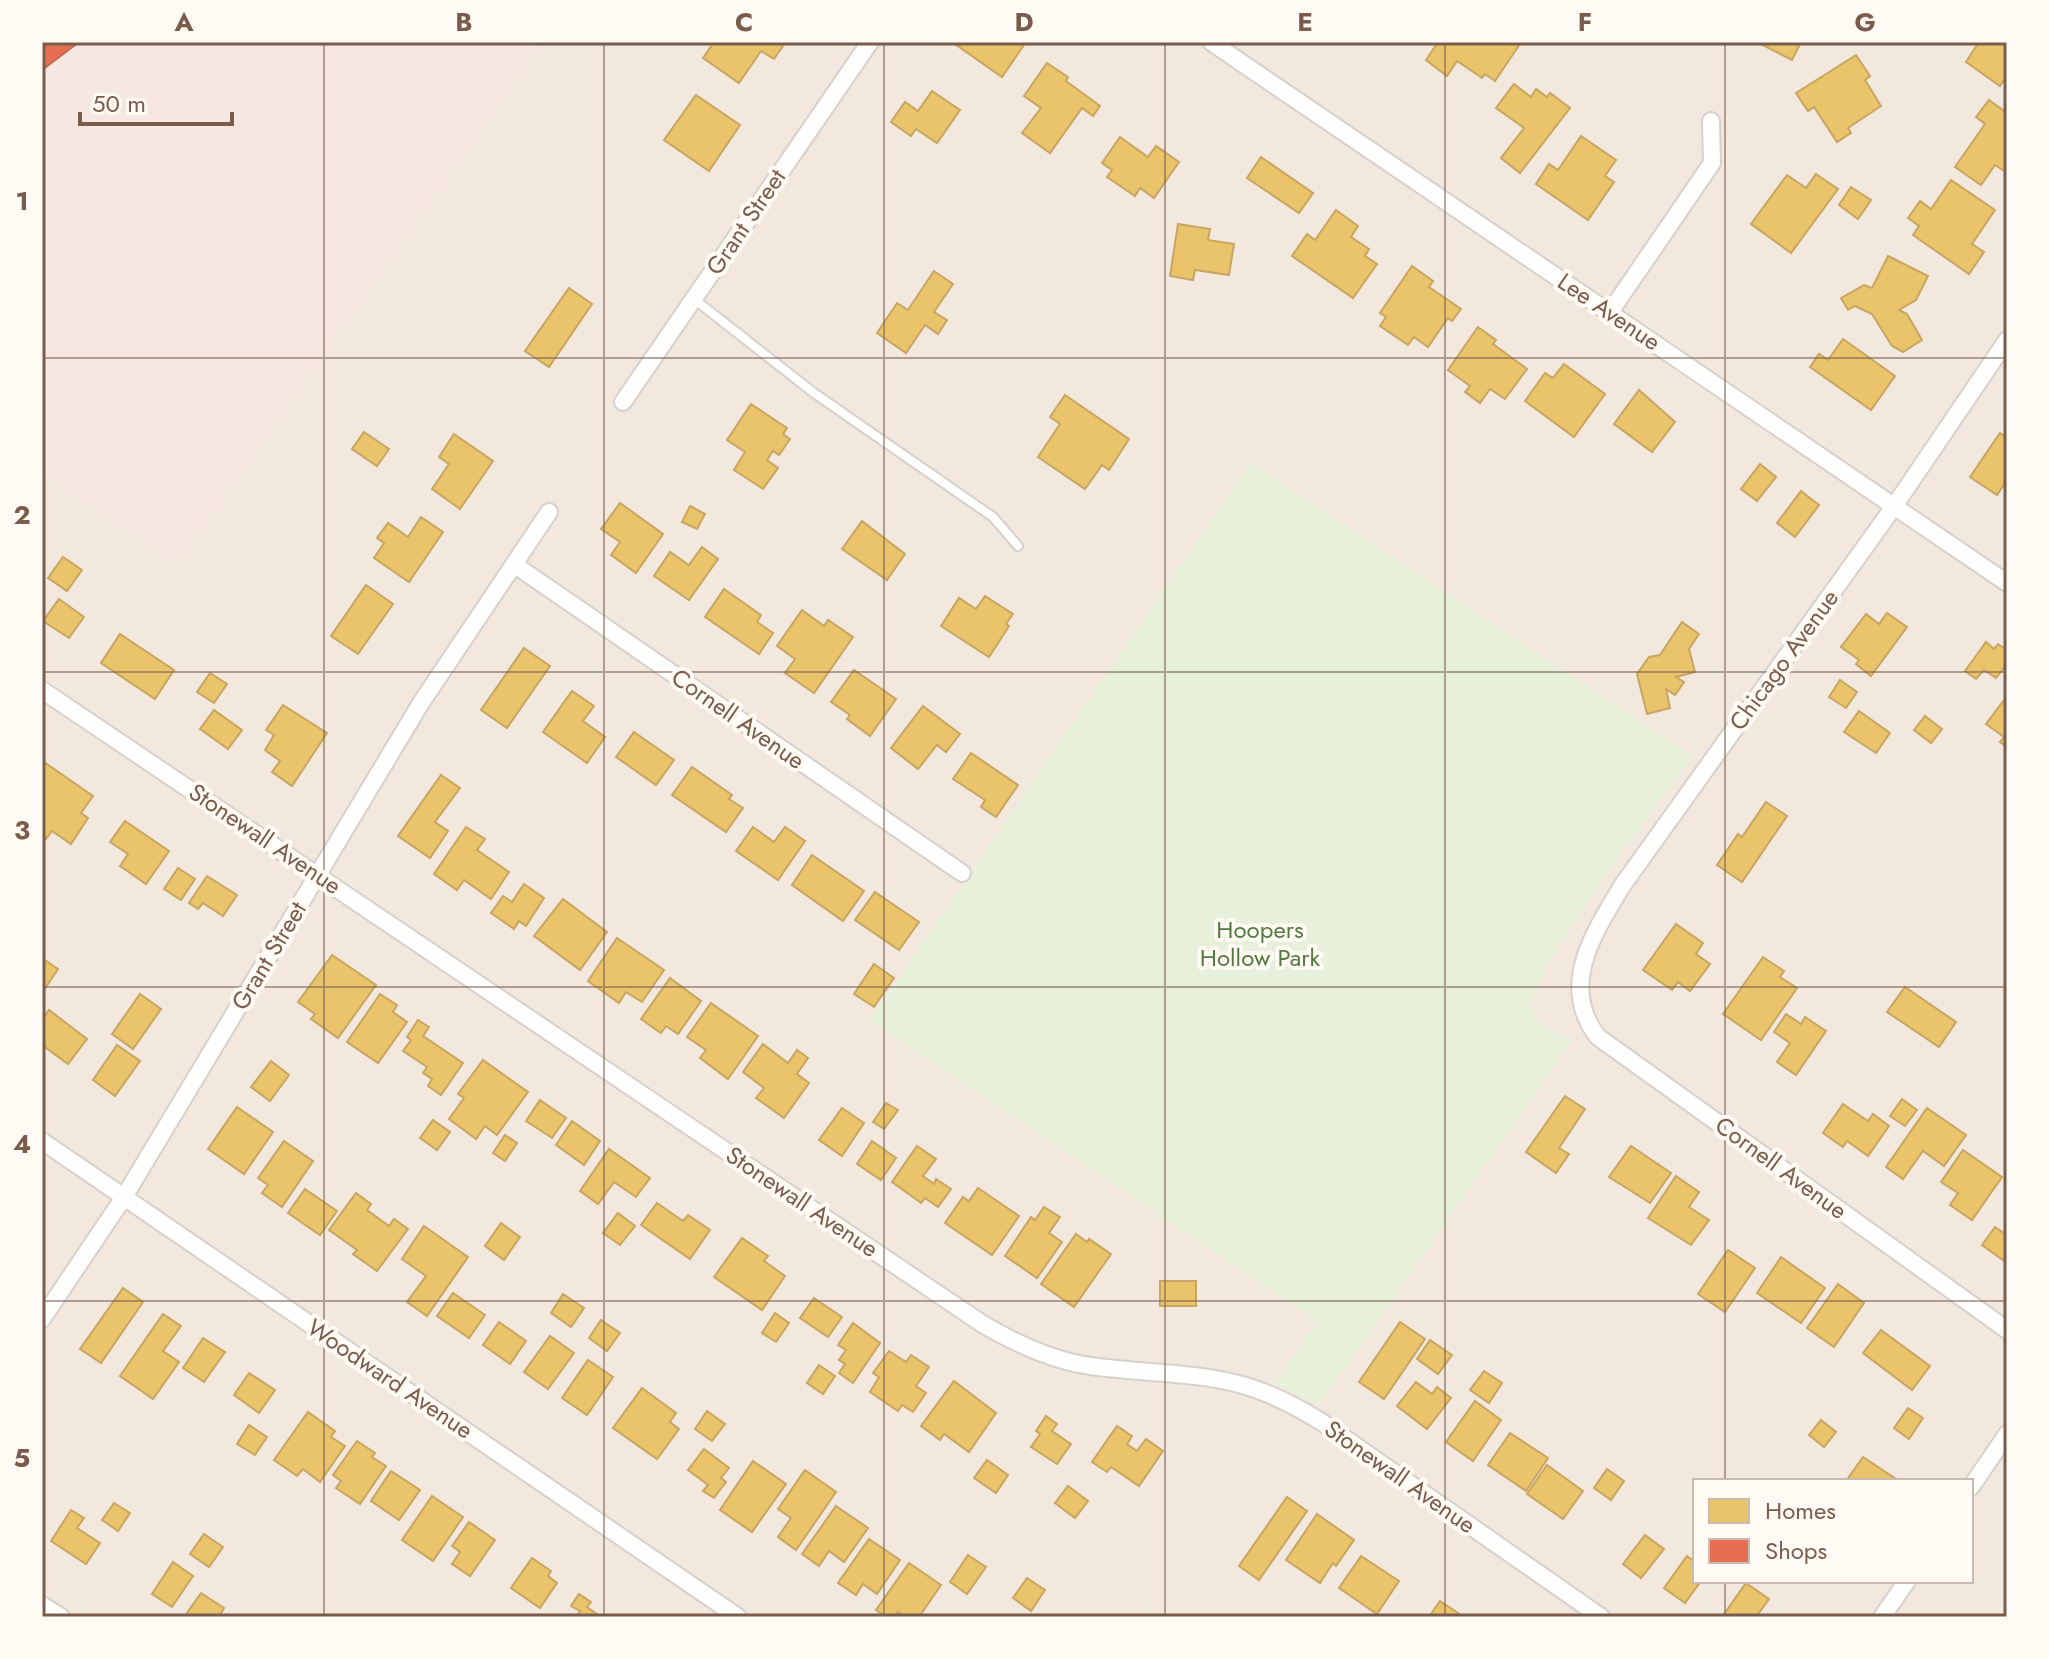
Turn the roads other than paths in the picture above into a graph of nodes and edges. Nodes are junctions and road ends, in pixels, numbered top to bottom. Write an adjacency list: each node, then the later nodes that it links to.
1 (870, 42): 4 (street, Grant Street)
2 (1211, 42): 5 (street, Lee Avenue)
3 (1711, 121): 5 (street)
4 (693, 299): 7 (street, Grant Street); 10 (lane)
5 (1610, 312): 8 (street, Lee Avenue)
6 (2007, 340): 8 (street, Chicago Avenue)
7 (623, 402)
8 (1895, 505): 12 (street, Lee Avenue); 16 (street, Chicago Avenue)
9 (549, 512): 11 (street, Grant Street)
10 (1018, 546)
11 (515, 565): 14 (street, Cornell Avenue); 15 (street, Grant Street)
12 (2007, 583)
13 (42, 690): 15 (street, Stonewall Avenue)
14 (962, 873)
15 (318, 875): 18 (street, Grant Street); 27 (street, Stonewall Avenue)
16 (1579, 988): 20 (street, Cornell Avenue)
17 (42, 1141): 18 (street, Woodward Avenue)
18 (124, 1197): 19 (street, Grant Street); 26 (street, Woodward Avenue)
19 (42, 1319)
20 (2007, 1330)
21 (2007, 1434): 22 (street)
22 (1973, 1484)
23 (1906, 1583): 28 (street)
24 (42, 1605): 25 (street)
25 (61, 1617)
26 (738, 1617)
27 (1601, 1617)
28 (1882, 1617)

